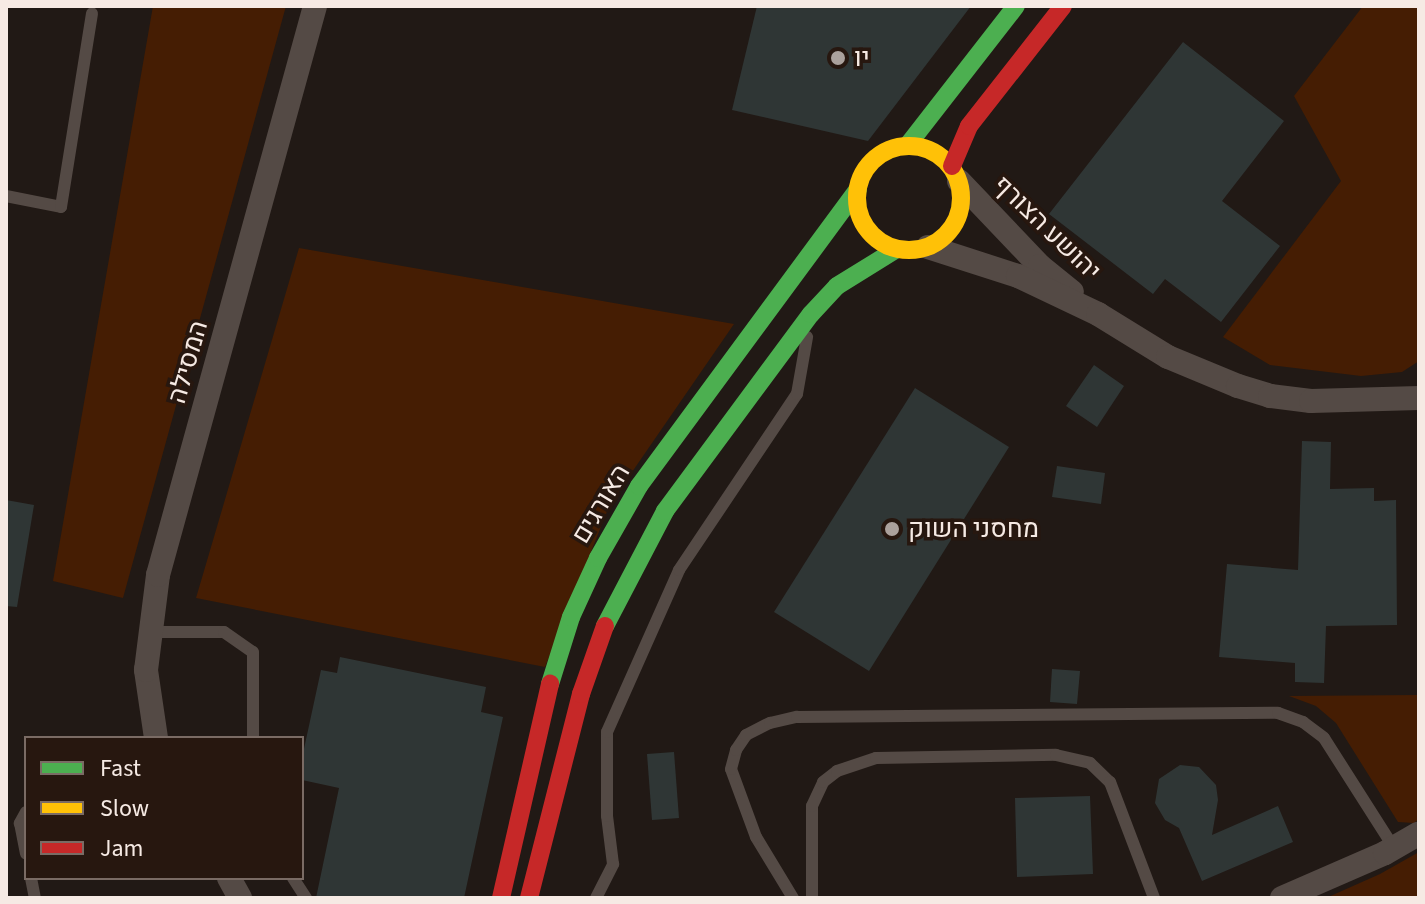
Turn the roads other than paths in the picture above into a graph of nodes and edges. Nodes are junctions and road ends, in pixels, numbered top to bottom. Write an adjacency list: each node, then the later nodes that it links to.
1 (315, 6): 14 (street, המסילה)
2 (1016, 6): 5 (street)
3 (1063, 6): 6 (street)
4 (92, 13): 8 (lane)
5 (907, 146): 6 (street); 7 (street)
6 (955, 174): 9 (street); 12 (street, יהושע הצורף)
7 (858, 189): 10 (street); 25 (street, האורגים)
8 (6, 196)
9 (928, 247): 10 (street); 12 (street, יהושע הצורף)
10 (897, 249): 11 (street)
11 (811, 314): 26 (street); 27 (lane)
12 (1098, 314): 13 (street, יהושע הצורף)
13 (1419, 398)
14 (148, 632): 15 (street, המסילה); 16 (lane)
15 (156, 736)
16 (253, 736)
17 (24, 816): 19 (lane)
18 (1419, 833): 20 (street)
19 (24, 843)
20 (1394, 848): 28 (lane); 31 (street)
21 (230, 880): 23 (street)
22 (294, 880): 24 (lane)
23 (240, 898)
24 (306, 898)
25 (501, 898)
26 (529, 898)
27 (596, 898)
28 (793, 898)
29 (812, 898): 30 (lane)
30 (1154, 898)
31 (1282, 898)

